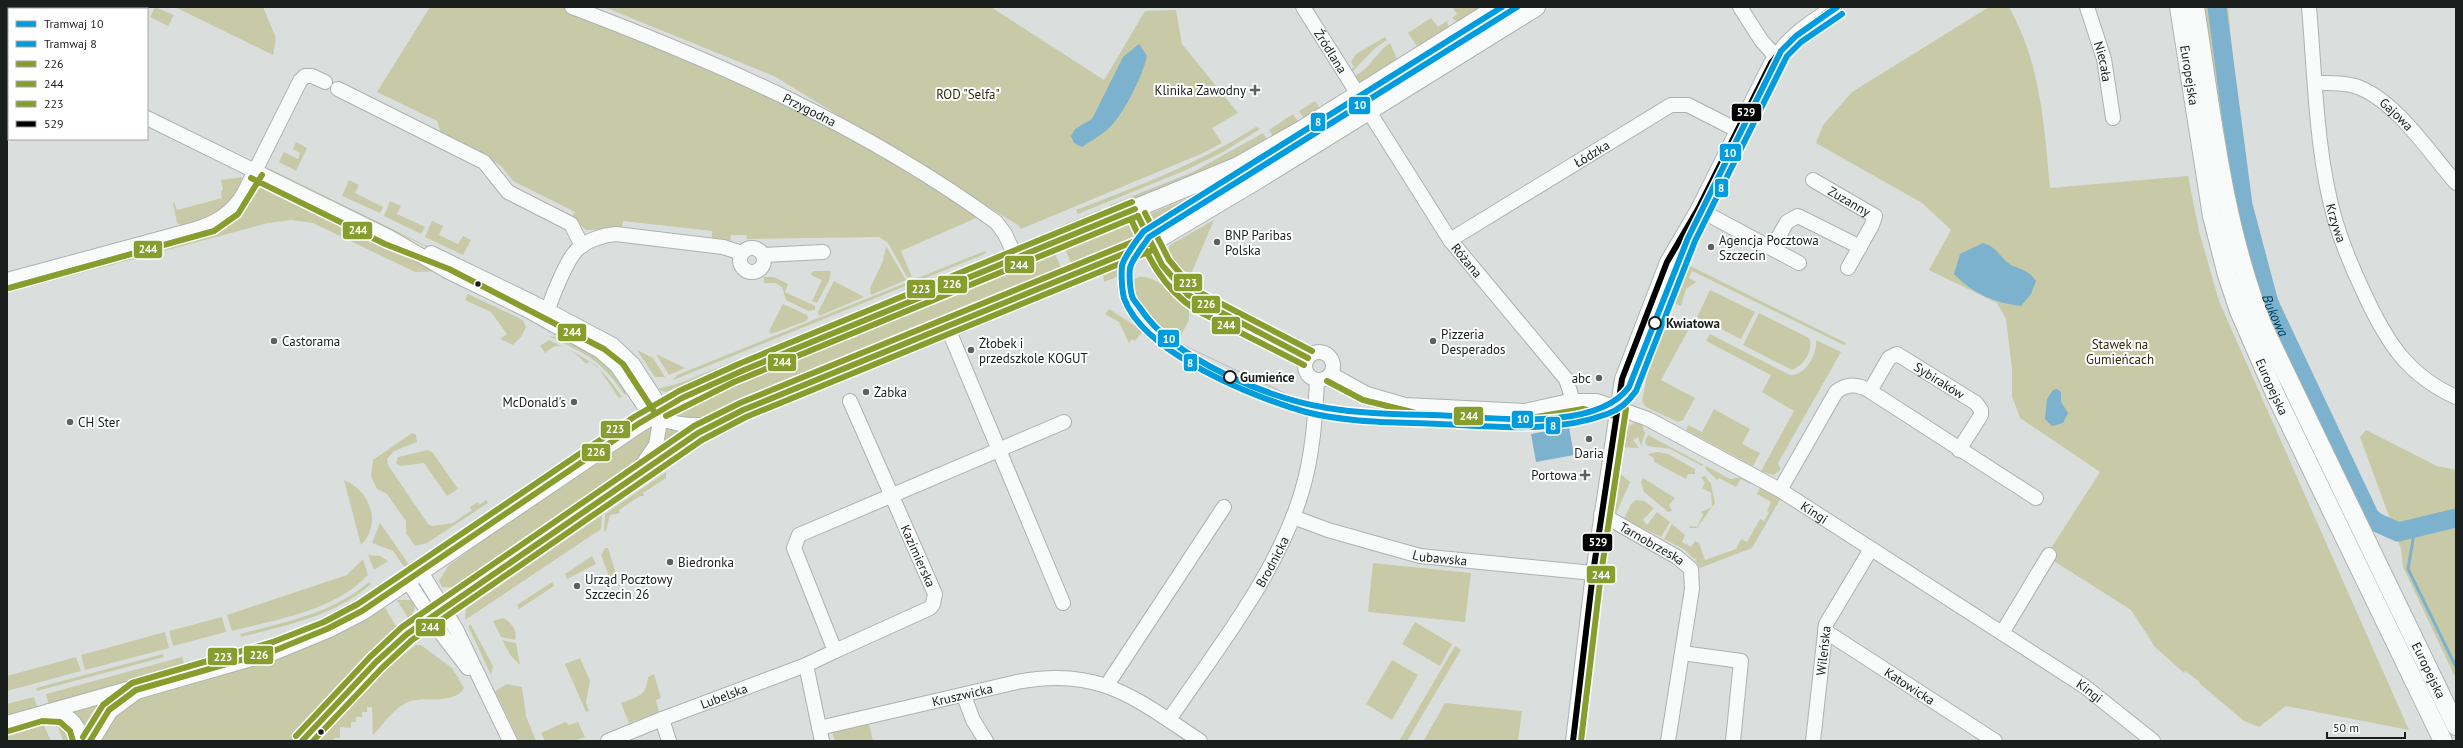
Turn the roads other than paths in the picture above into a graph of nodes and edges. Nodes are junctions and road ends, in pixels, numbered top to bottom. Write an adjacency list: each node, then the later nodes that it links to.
1 (572, 7): 34 (street, Przygodna)
2 (1303, 7): 15 (street, Źródlana)
3 (1498, 7): 15 (main road)
4 (1536, 7): 16 (main road)
5 (1740, 7): 11 (street)
6 (1834, 7): 11 (street)
7 (2087, 7): 18 (street, Niecała)
8 (2179, 7): 95 (main road, Europejska)
9 (2195, 7): 78 (main road, Europejska)
10 (2309, 7): 13 (street, Krzywa)
11 (1775, 56): 19 (street)
12 (325, 82): 20 (street)
13 (2316, 83): 22 (street, Gajowa); 44 (street, Krzywa)
14 (338, 89): 28 (street)
15 (1358, 95): 16 (street, Źródlana); 23 (main road)
16 (1369, 111): 26 (street, Różana); 27 (main road)
17 (148, 118): 20 (street)
18 (2113, 118)
19 (1737, 130): 24 (street); 26 (street, Łódzka)
20 (255, 171): 25 (street); 37 (street)
21 (1813, 180): 29 (street, Zuzanny)
22 (2456, 183)
23 (1135, 209): 27 (street); 34 (main road)
24 (1698, 209): 30 (street); 47 (street)
25 (389, 237): 38 (street); 48 (street)
26 (1450, 240): 46 (street, Różana)
27 (1150, 243): 39 (main road); 40 (street)
28 (582, 246): 32 (street); 38 (street)
29 (1860, 247): 30 (street); 36 (street, Zuzanny)
30 (1772, 248): 35 (street)
31 (823, 252): 33 (street)
32 (742, 253): 33 (street); 33 (street)
33 (763, 255)
34 (1016, 258): 48 (main road)
35 (1799, 263)
36 (1848, 268)
37 (7, 280)
38 (548, 311): 48 (street)
39 (947, 326): 49 (main road); 51 (street)
40 (1308, 358): 41 (street); 42 (street)
41 (1331, 374): 42 (street); 46 (street)
42 (1317, 380): 59 (street, Brodnicka)
43 (1870, 391): 52 (street); 52 (street, Sybiraków); 54 (street)
44 (2456, 397)
45 (850, 401): 55 (street, Kazimierska)
46 (1573, 401): 47 (street)
47 (1618, 408): 54 (street, Kingi); 58 (street)
48 (659, 414): 49 (street); 53 (street); 63 (main road)
49 (724, 419): 53 (main road)
50 (1064, 422): 51 (street)
51 (1000, 449): 55 (street); 64 (street)
52 (1959, 450): 56 (street)
53 (630, 480): 65 (main road)
54 (1780, 490): 60 (street, Kingi)
55 (891, 496): 68 (street); 68 (street, Kazimierska)
56 (2036, 498)
57 (1224, 508): 72 (street)
58 (1601, 514): 62 (street); 69 (street, Tarnobrzeska)
59 (1293, 517): 62 (street, Lubawska); 76 (street, Brodnicka)
60 (1871, 549): 66 (street, Wileńska); 67 (street, Kingi)
61 (2050, 555): 67 (street)
62 (1593, 573): 89 (street)
63 (415, 576): 65 (street); 71 (main road)
64 (1063, 603)
65 (438, 612): 83 (main road); 84 (street)
66 (1825, 631): 92 (street, Wileńska); 93 (street, Katowicka)
67 (2002, 633): 94 (street, Kingi)
68 (834, 651): 70 (street, Kazimierska)
69 (1682, 652): 90 (street, Tarnobrzeska); 91 (street)
70 (806, 665): 75 (street, Lubelska); 79 (street)
71 (162, 682): 74 (street); 82 (main road)
72 (1107, 685): 73 (street, Kruszwicka); 76 (street, Kruszwicka)
73 (964, 696): 79 (street, Kruszwicka); 87 (street)
74 (48, 711): 77 (street); 81 (street)
75 (662, 720): 85 (street, Lubelska); 86 (street)
76 (1169, 720): 80 (street, Kruszwicka)
77 (7, 723)
78 (2456, 726)
79 (820, 734)
80 (1182, 736): 88 (street, Kruszwicka)
81 (81, 741)
82 (90, 741)
83 (302, 741)
84 (510, 741)
85 (608, 741)
86 (669, 741)
87 (986, 741)
88 (1200, 741)
89 (1573, 741)
90 (1668, 741)
91 (1733, 741)
92 (1813, 741)
93 (1995, 741)
94 (2153, 741)
95 (2443, 741)

